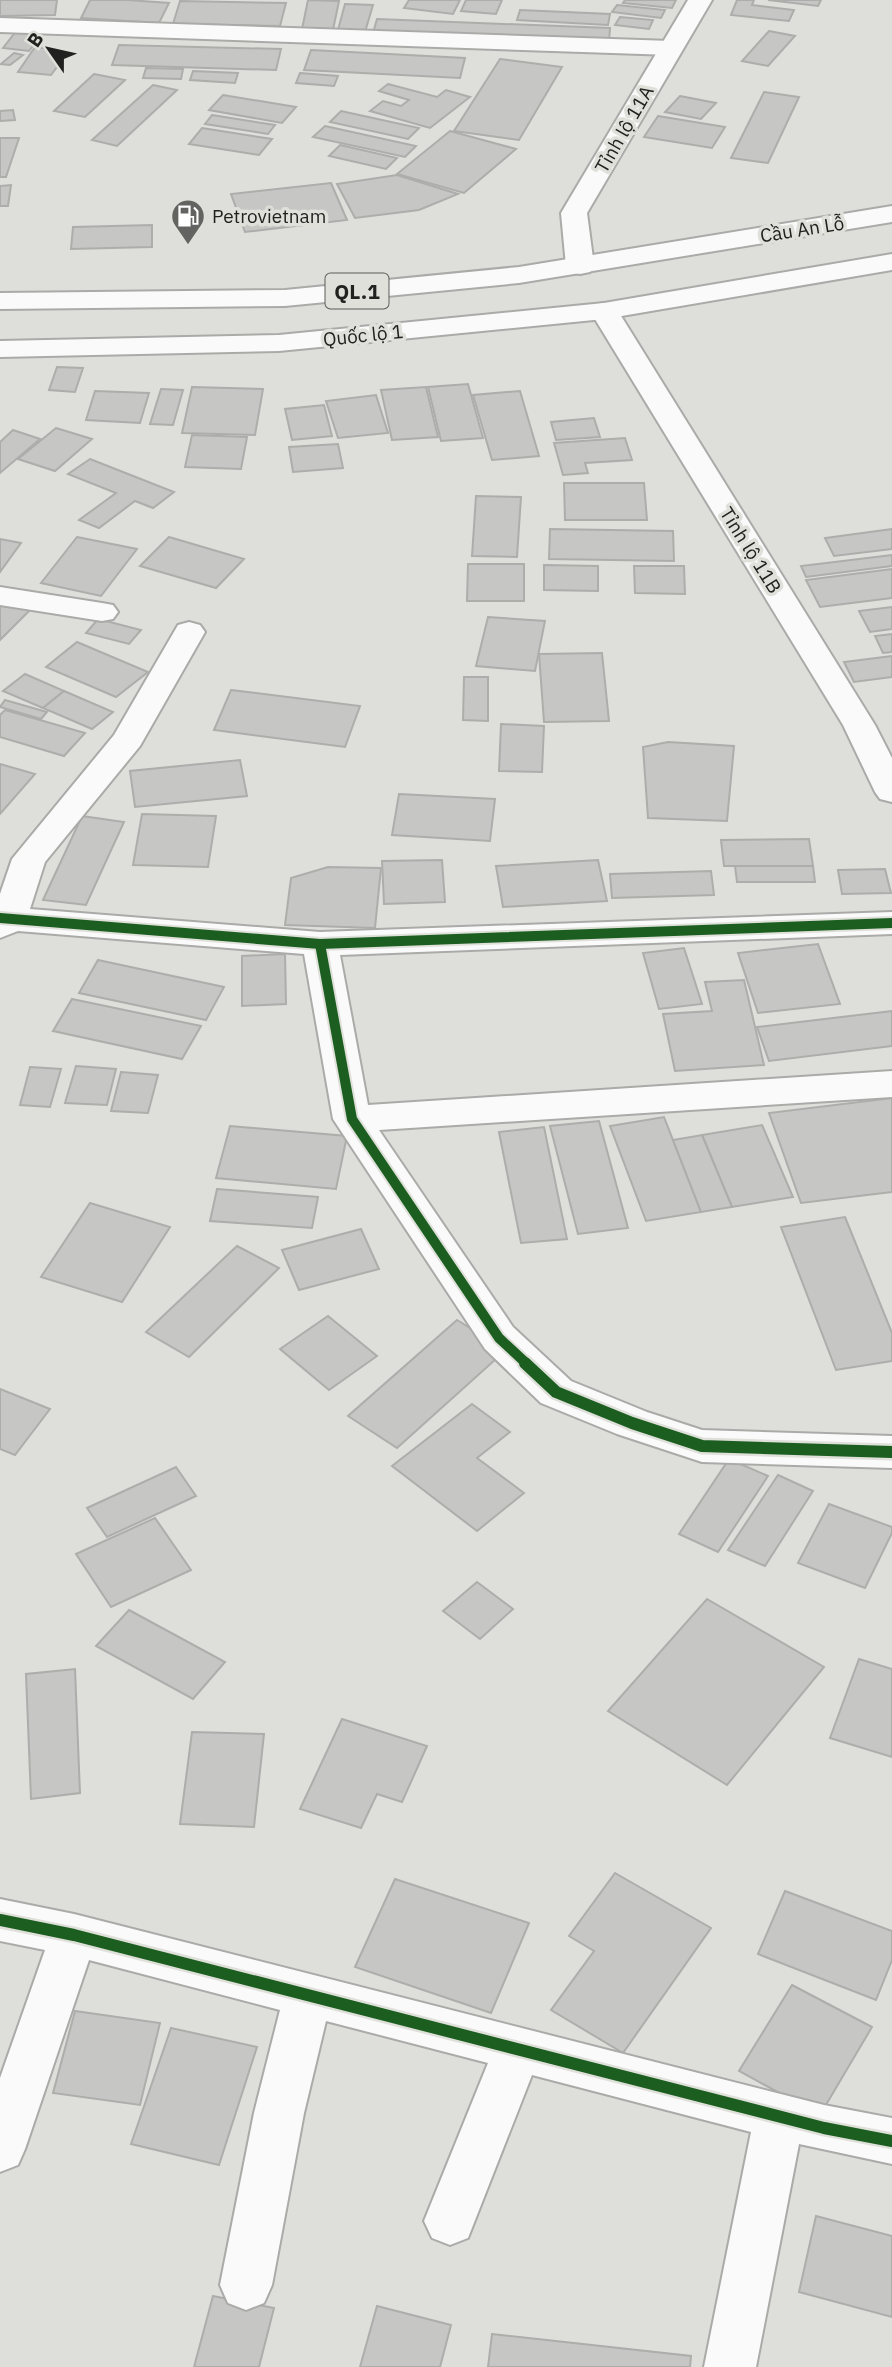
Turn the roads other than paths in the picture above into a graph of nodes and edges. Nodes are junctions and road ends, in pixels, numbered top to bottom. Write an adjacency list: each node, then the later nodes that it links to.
1 (700, 0): 3 (main road, Tỉnh lộ 11A)
2 (0, 25): 3 (main road)
3 (671, 48): 7 (main road, Tỉnh lộ 11A)
4 (892, 214): 5 (main road, Cầu An Lỗ / QL.1)
5 (712, 244): 7 (main road, Quốc lộ 1 / QL.1)
6 (892, 262): 9 (main road, Quốc lộ 1 / QL.1)
7 (580, 266): 8 (main road, Quốc lộ 1 / QL.1); 9 (main road, Tỉnh lộ 11B)
8 (0, 301)
9 (604, 311): 10 (main road, Quốc lộ 1 / QL.1); 14 (main road, Tỉnh lộ 11B)
10 (0, 349)
11 (0, 596): 12 (main road)
12 (102, 612)
13 (189, 632): 15 (main road)
14 (892, 792)
15 (3, 922): 17 (main road)
16 (892, 923): 17 (main road)
17 (320, 944): 19 (main road)
18 (892, 1084): 19 (main road)
19 (352, 1119): 20 (main road)
20 (892, 1452)
21 (0, 1920): 22 (main road)
22 (74, 1936): 23 (main road); 27 (main road)
23 (308, 1995): 24 (main road); 29 (main road)
24 (518, 2049): 25 (main road); 28 (main road)
25 (779, 2116): 26 (main road); 30 (main road)
26 (892, 2141)
27 (0, 2149)
28 (450, 2221)
29 (246, 2285)
30 (730, 2367)

